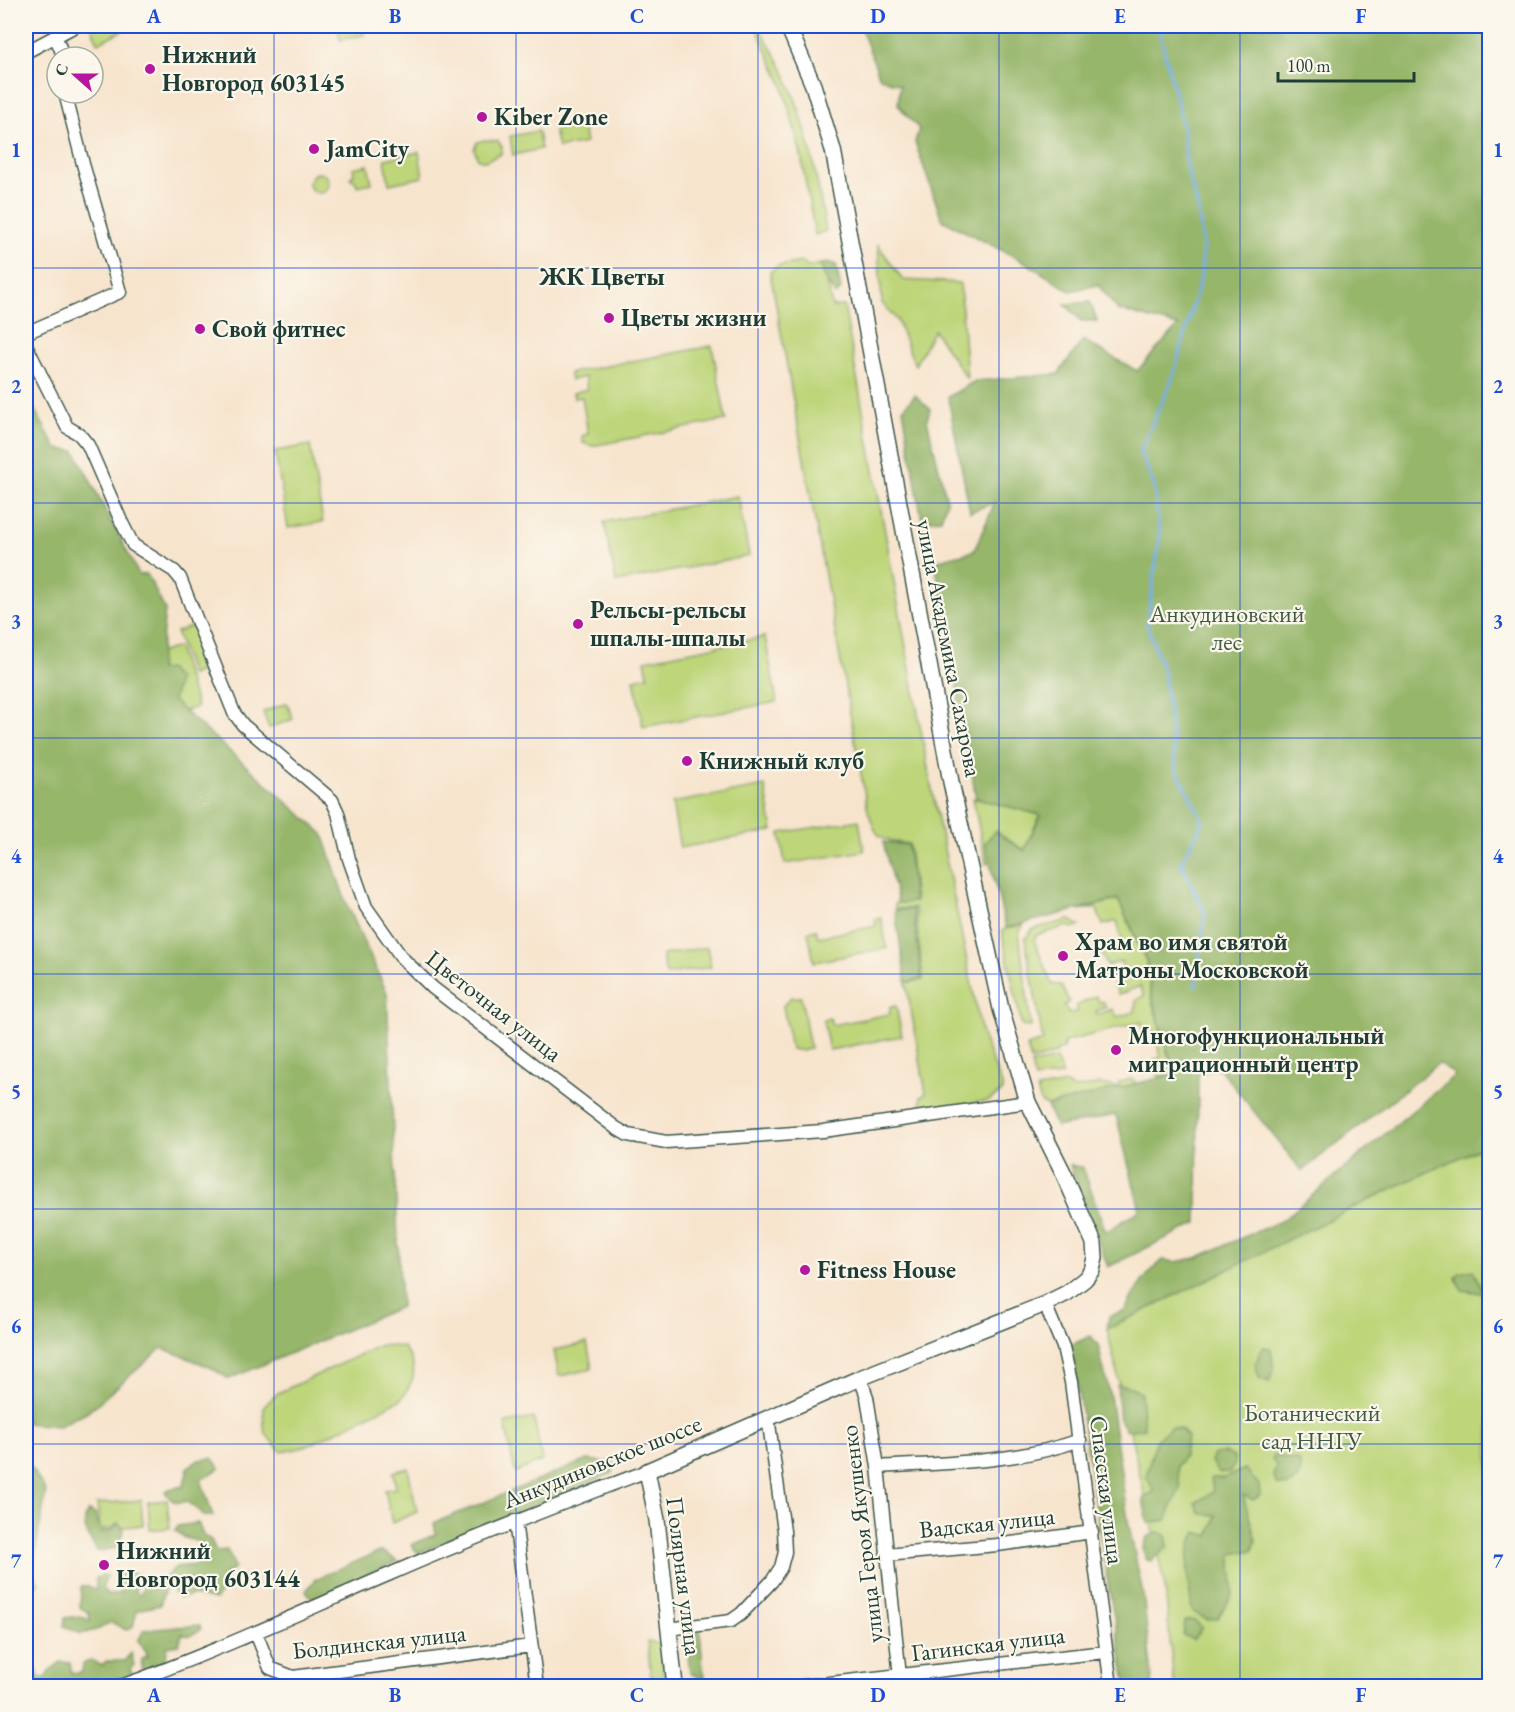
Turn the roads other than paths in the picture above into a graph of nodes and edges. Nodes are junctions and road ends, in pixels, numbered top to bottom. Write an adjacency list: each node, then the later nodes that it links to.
1 (75, 26): 3 (street)
2 (788, 26): 9 (main road, улица Академика Сахарова)
3 (56, 36): 4 (street); 5 (street)
4 (59, 45)
5 (26, 52)
6 (68, 105): 7 (street)
7 (26, 333)
8 (26, 345): 9 (street, Цветочная улица)
9 (1028, 1102): 10 (main road, улица Академика Сахарова)
10 (1092, 1270): 11 (main road, Анкудиновское шоссе)
11 (1045, 1304): 12 (main road, Анкудиновское шоссе); 14 (street, Спасская улица)
12 (860, 1378): 13 (main road, Анкудиновское шоссе); 15 (street, улица Героя Якушенко)
13 (768, 1418): 16 (main road, Анкудиновское шоссе); 20 (street)
14 (1080, 1440): 15 (street); 18 (street, Спасская улица)
15 (878, 1467): 19 (street, улица Героя Якушенко)
16 (647, 1470): 17 (street, Анкудиновское шоссе); 20 (main road, Полярная улица)
17 (515, 1521): 21 (street, Анкудиновское шоссе); 22 (street)
18 (1092, 1532): 19 (street, Вадская улица); 23 (street, Спасская улица)
19 (886, 1555): 25 (street, улица Героя Якушенко)
20 (668, 1629): 29 (main road, Полярная улица)
21 (256, 1633): 22 (street, Болдинская улица); 24 (street, Анкудиновское шоссе)
22 (531, 1646): 28 (street)
23 (1106, 1652): 25 (street, Гагинская улица); 31 (street, Спасская улица)
24 (157, 1673): 26 (street, Анкудиновское шоссе); 27 (street)
25 (900, 1681): 30 (street, Гагинская улица)
26 (121, 1686)
27 (158, 1686)
28 (537, 1686)
29 (675, 1686)
30 (803, 1686)
31 (1111, 1686)

